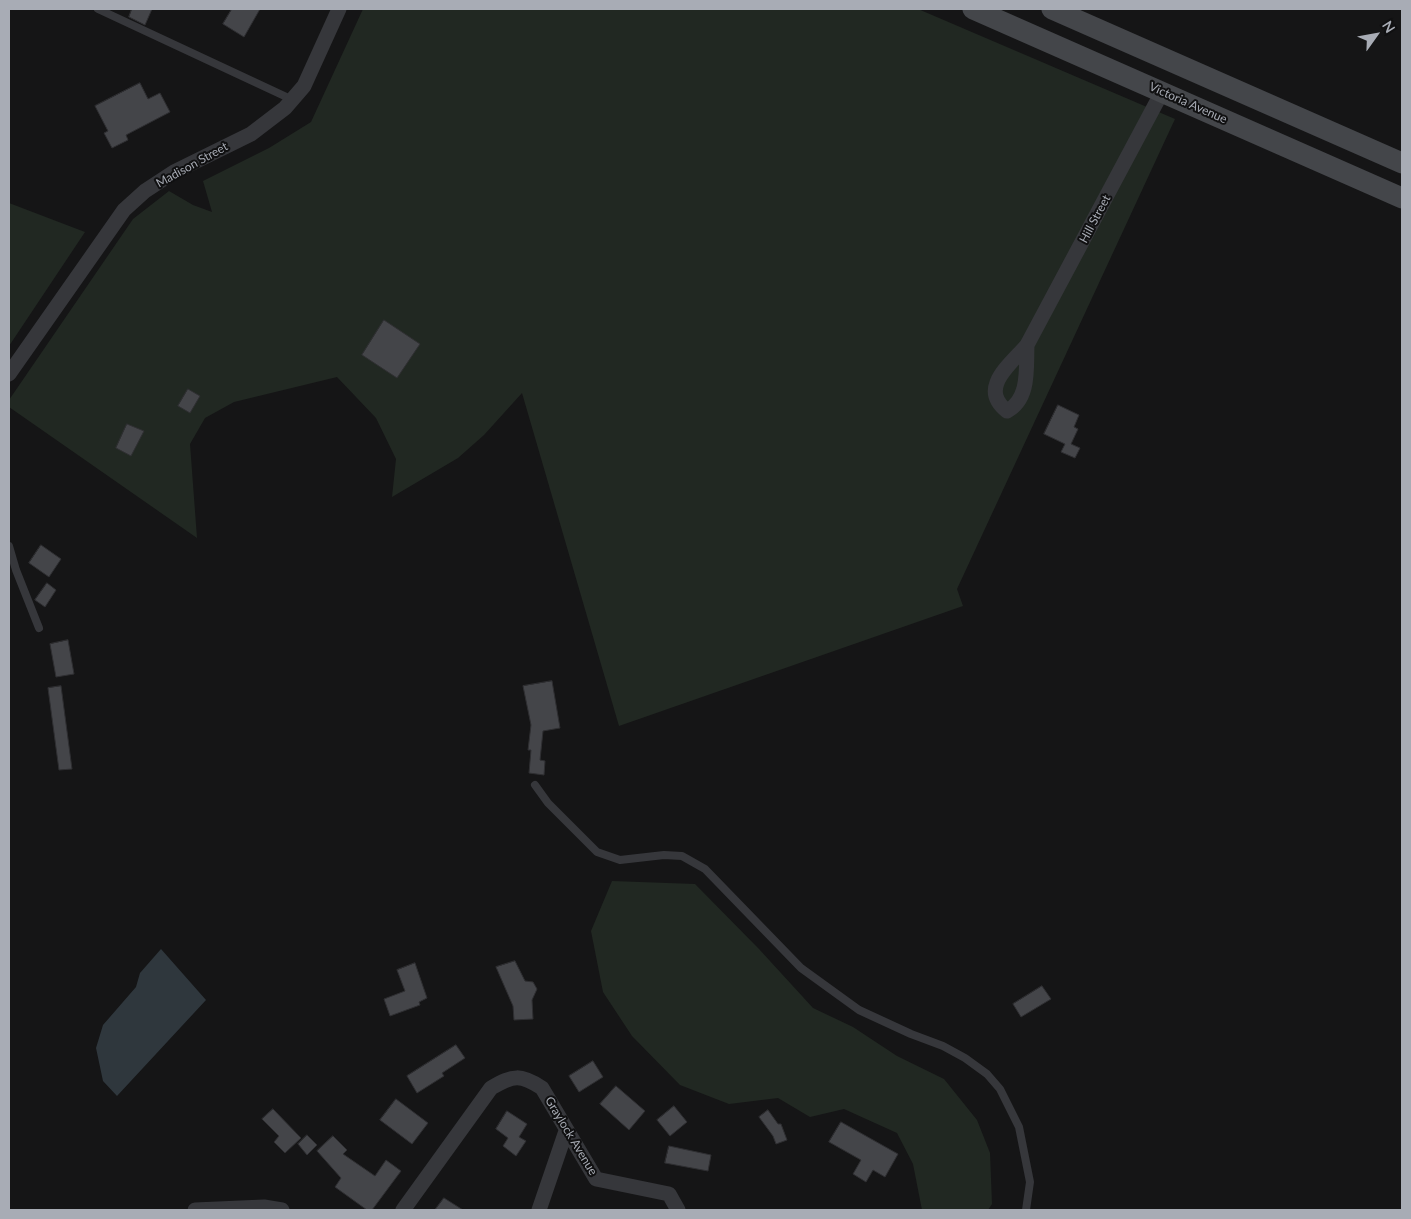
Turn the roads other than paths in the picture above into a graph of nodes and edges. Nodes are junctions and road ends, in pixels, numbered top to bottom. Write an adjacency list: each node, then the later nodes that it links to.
1 (98, 9): 6 (lane)
2 (339, 9): 6 (street, Madison Street)
3 (973, 9): 5 (main road, Victoria Avenue)
4 (1052, 9): 7 (main road)
5 (1162, 92): 8 (main road, Victoria Avenue); 9 (street, Hill Street)
6 (293, 100): 10 (street, Madison Street)
7 (1402, 163)
8 (1402, 198)
9 (1026, 345)
10 (9, 374)
11 (9, 546): 12 (lane)
12 (39, 628)
13 (535, 785): 20 (lane)
14 (566, 1131): 17 (street, Graylock Avenue); 18 (street); 19 (street, Graylock Avenue)
15 (195, 1210): 16 (street)
16 (282, 1210)
17 (403, 1210)
18 (539, 1210)
19 (678, 1210)
20 (1026, 1210)

